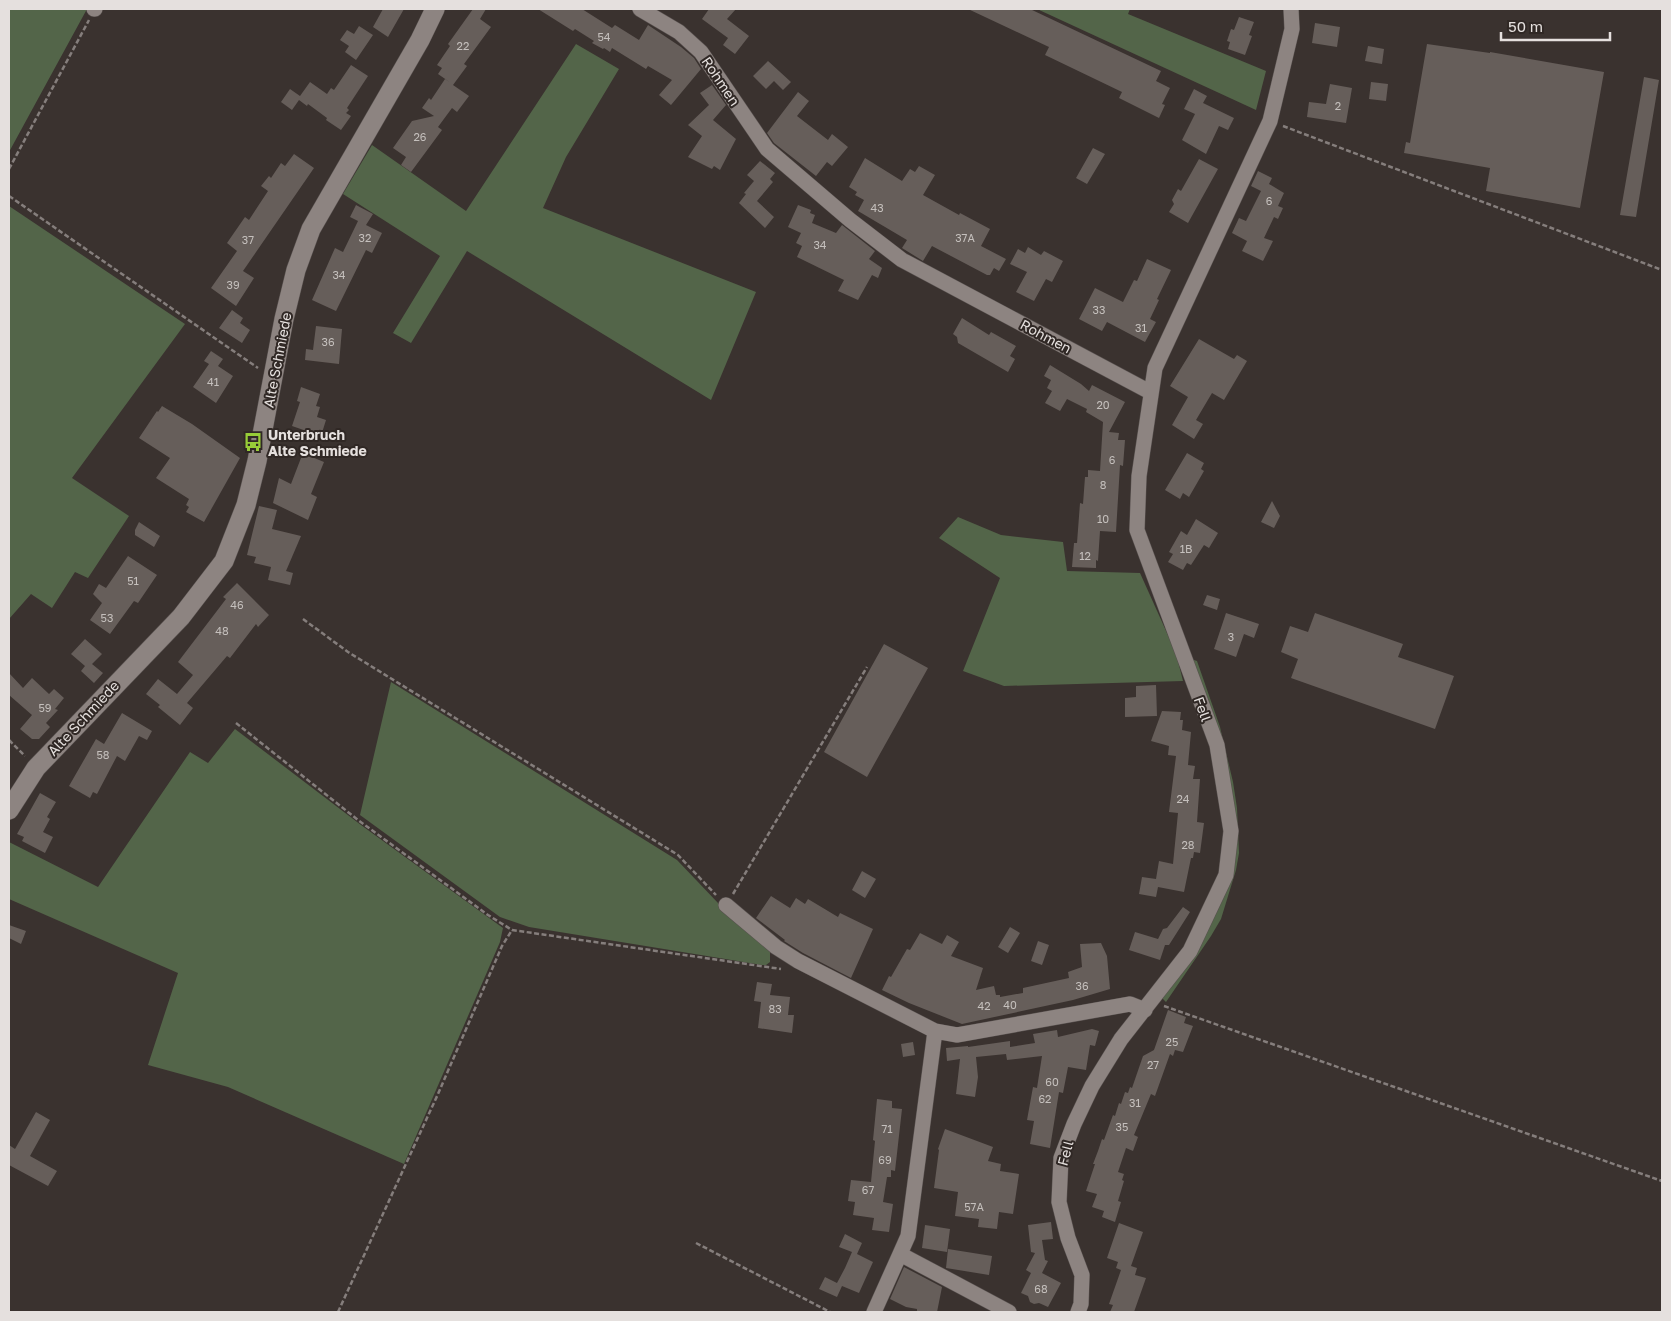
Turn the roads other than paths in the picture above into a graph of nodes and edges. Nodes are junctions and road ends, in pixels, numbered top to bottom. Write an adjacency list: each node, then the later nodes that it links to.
1 (435, 9): 5 (street, Alte Schmiede)
2 (640, 9): 4 (street, Rohmen)
3 (1291, 9): 4 (street)
4 (1150, 392): 7 (street, Fell)
5 (9, 810)
6 (726, 905): 8 (street)
7 (1148, 1006): 8 (street); 12 (street, Fell)
8 (935, 1031): 9 (street)
9 (900, 1254): 10 (street); 11 (street)
10 (874, 1312)
11 (1009, 1312)
12 (1078, 1312)

